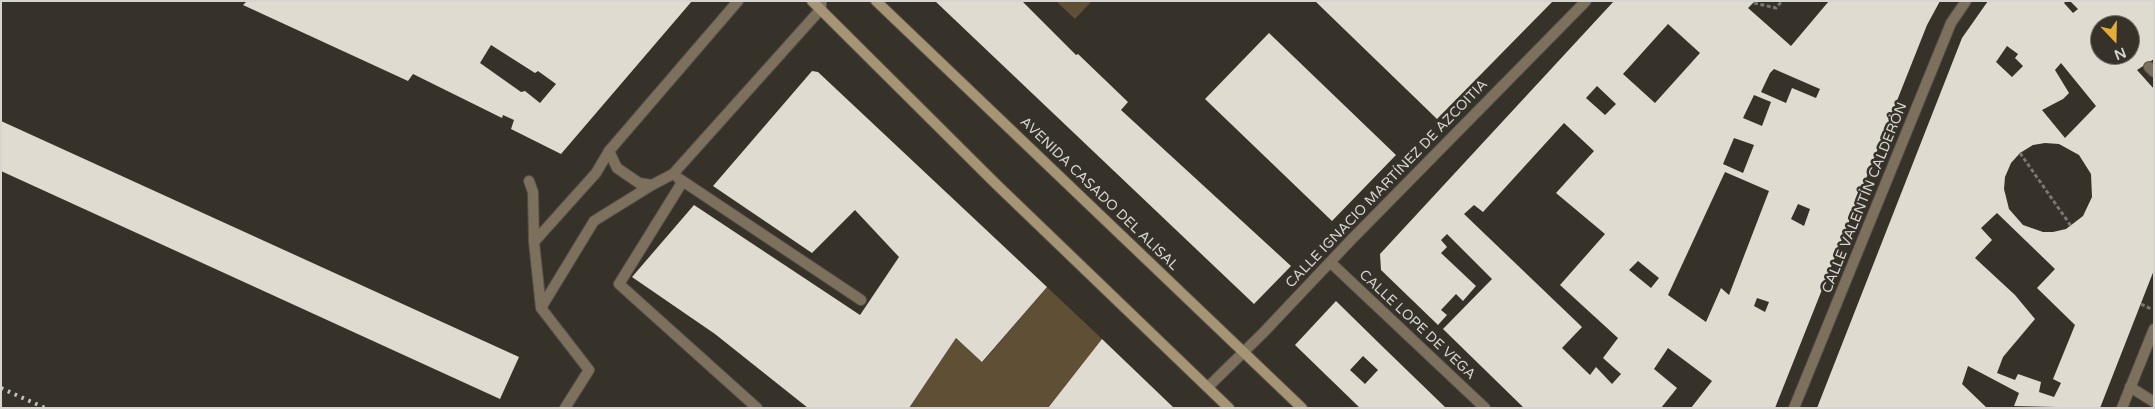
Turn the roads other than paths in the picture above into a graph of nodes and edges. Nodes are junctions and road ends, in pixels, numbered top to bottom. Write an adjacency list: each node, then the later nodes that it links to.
1 (738, 1): 7 (street)
2 (812, 1): 6 (main road)
3 (876, 1): 17 (main road, AVENIDA CASADO DEL ALISAL)
4 (1586, 1): 13 (street, CALLE IGNACIO MARTÍNEZ DE AZCOITIA)
5 (1966, 1): 26 (street, CALLE VALENTÍN CALDERÓN)
6 (821, 5): 8 (street); 18 (main road)
7 (609, 151): 11 (street); 12 (street)
8 (673, 174): 10 (street); 11 (street)
9 (529, 181): 12 (street)
10 (683, 181): 14 (street); 22 (street)
11 (652, 185): 15 (street)
12 (534, 242): 15 (street)
13 (1330, 262): 17 (street, CALLE IGNACIO MARTÍNEZ DE AZCOITIA); 25 (street, CALLE LOPE DE VEGA)
14 (860, 300)
15 (542, 308): 21 (street)
16 (2154, 329): 19 (street)
17 (1244, 352): 18 (street, CALLE IGNACIO MARTÍNEZ DE AZCOITIA); 24 (main road, AVENIDA CASADO DEL ALISAL)
18 (1208, 386): 23 (main road)
19 (2130, 387): 20 (street); 27 (street)
20 (2154, 402)
21 (565, 408)
22 (758, 408)
23 (1229, 408)
24 (1302, 408)
25 (1485, 408)
26 (1794, 408)
27 (2122, 408)

